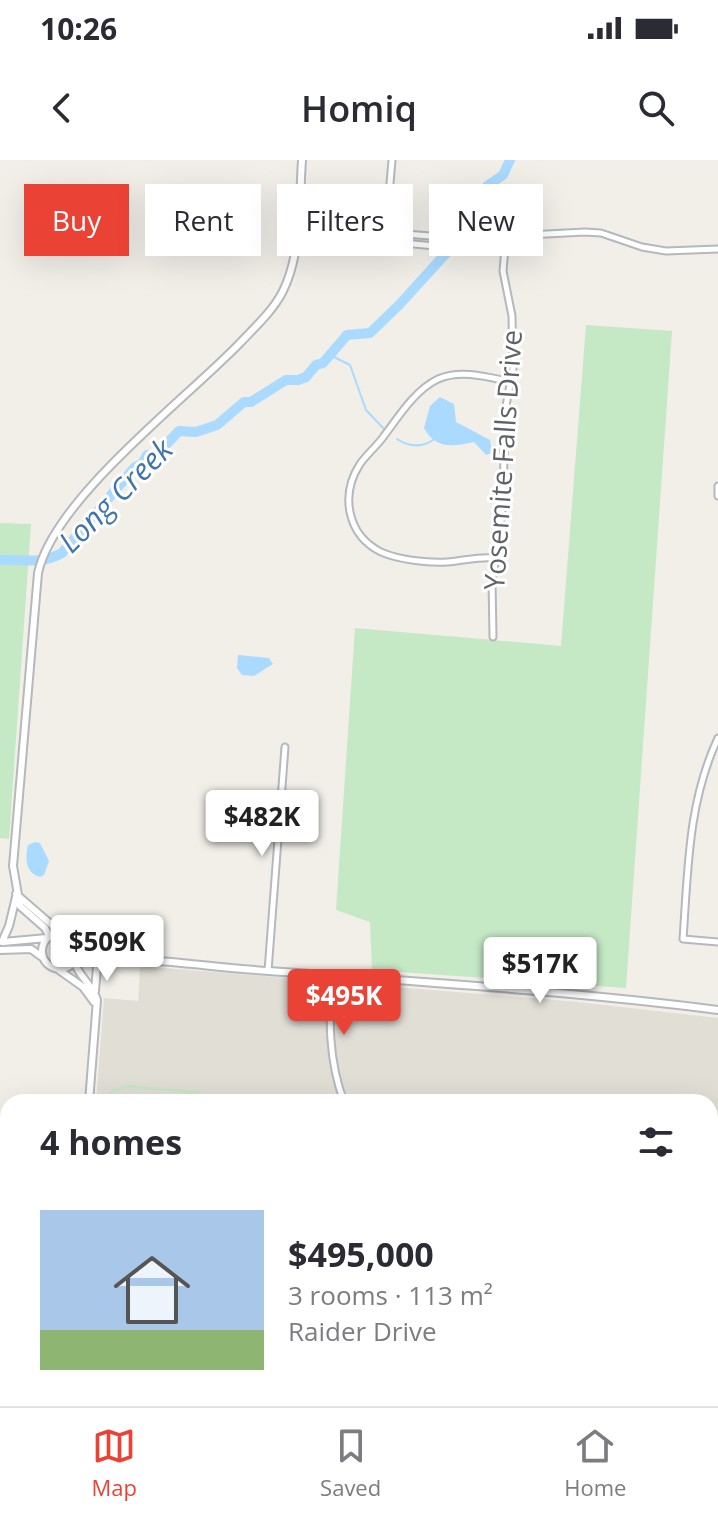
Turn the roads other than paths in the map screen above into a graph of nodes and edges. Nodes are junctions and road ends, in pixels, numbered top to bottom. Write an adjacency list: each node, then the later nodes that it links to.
1 (302, 160): 3 (street)
2 (392, 160): 4 (street)
3 (300, 184)
4 (390, 184)
5 (543, 234): 6 (street)
6 (718, 249)
7 (294, 256): 16 (street)
8 (504, 256): 9 (street, Yosemite Falls Drive)
9 (511, 382): 12 (street, Yosemite Falls Drive); 12 (street)
10 (718, 486): 11 (street)
11 (718, 496)
12 (495, 558): 13 (street, Yosemite Falls Drive)
13 (493, 637)
14 (718, 738): 19 (street)
15 (285, 747): 27 (street)
16 (16, 894): 17 (street); 18 (street); 20 (street)
17 (61, 933): 18 (street); 21 (street)
18 (48, 938): 20 (street); 22 (street)
19 (718, 942)
20 (1, 945): 22 (street)
21 (76, 945): 24 (street); 25 (street)
22 (43, 958): 26 (street)
23 (104, 958): 24 (street); 25 (street); 29 (street)
24 (160, 960): 27 (street)
25 (74, 961): 26 (street); 29 (street)
26 (56, 968): 31 (street)
27 (268, 971): 28 (street)
28 (332, 975): 30 (street); 33 (street)
29 (95, 991): 31 (street)
30 (718, 1010)
31 (97, 1013): 32 (street)
32 (90, 1094)
33 (341, 1094)

